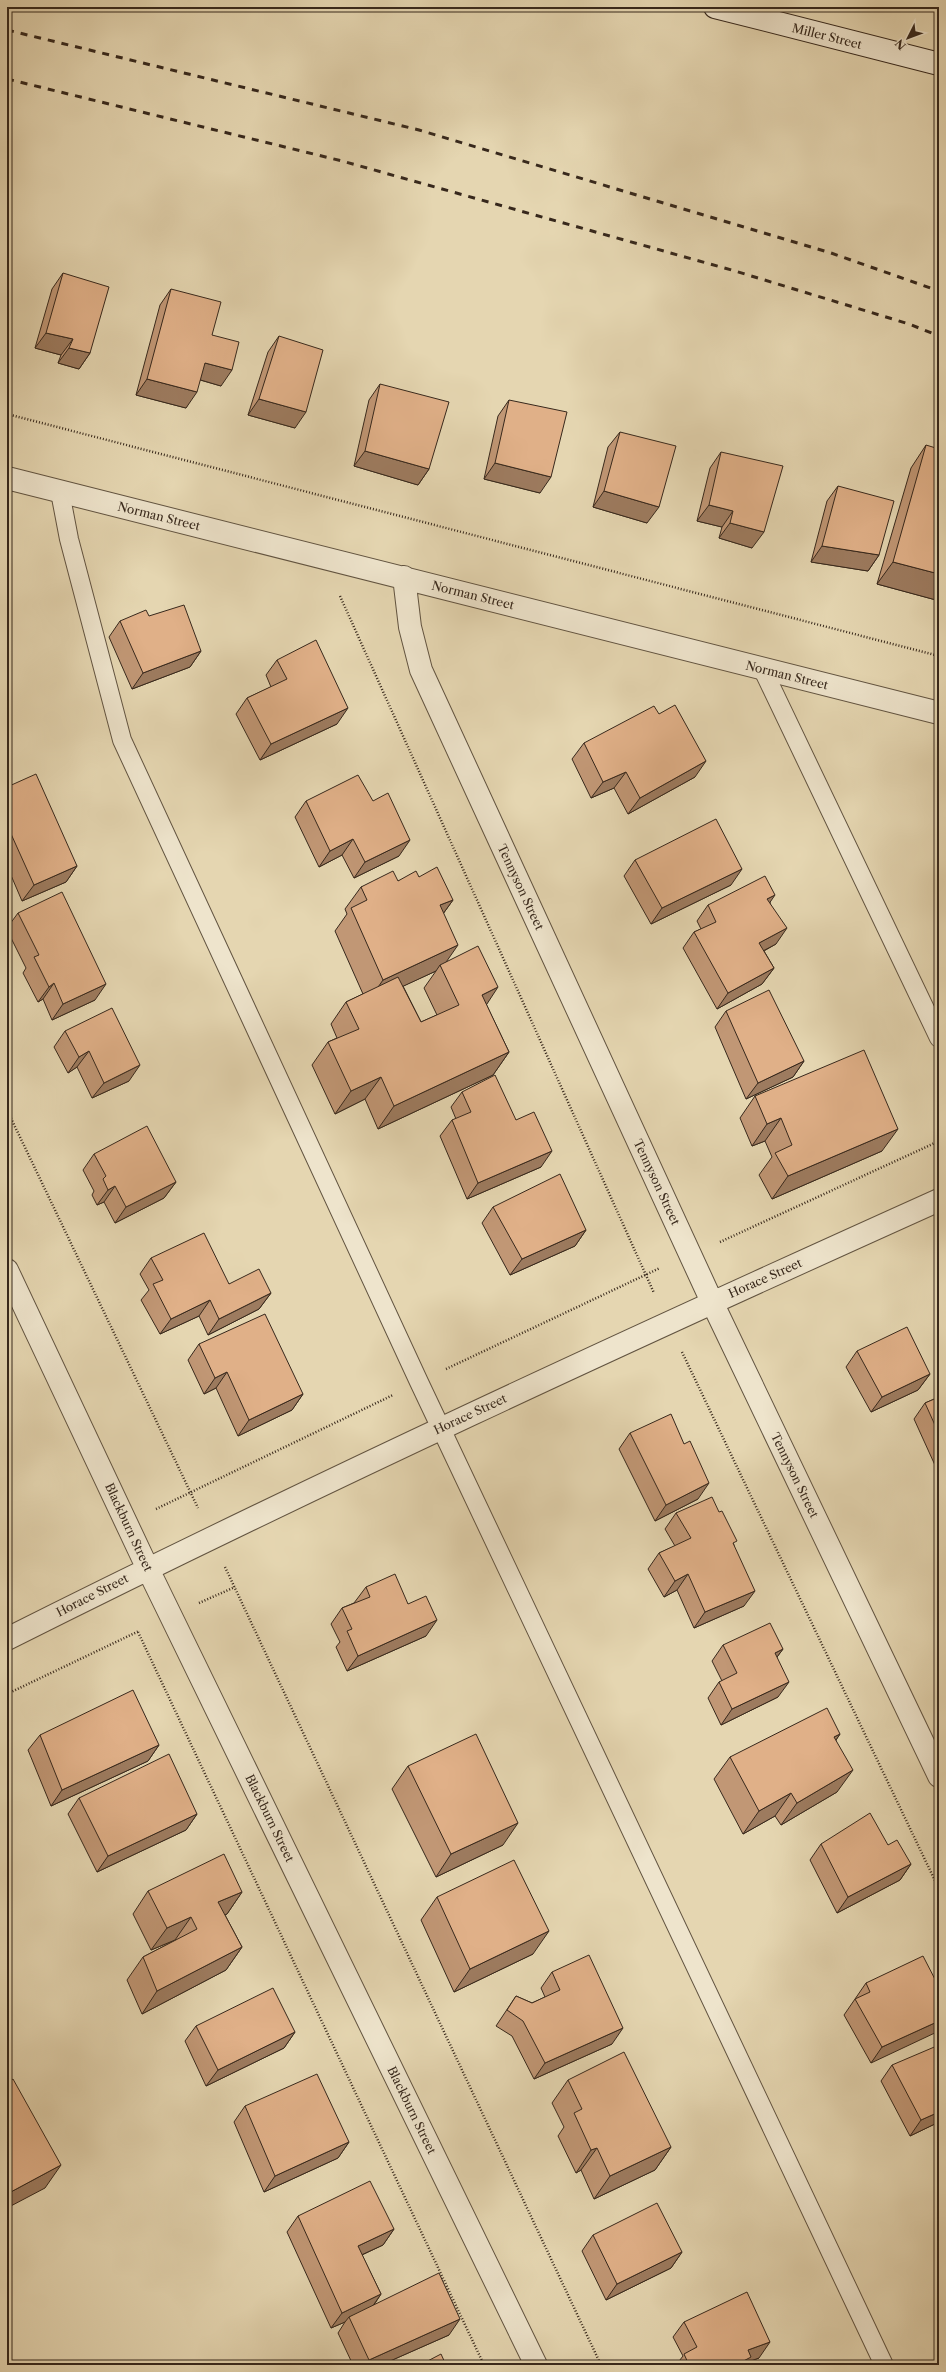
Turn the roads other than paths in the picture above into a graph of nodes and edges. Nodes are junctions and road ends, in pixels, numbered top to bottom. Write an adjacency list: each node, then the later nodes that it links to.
1 (715, 7): 2 (street, Miller Street)
2 (939, 64)
3 (7, 478): 4 (street, Norman Street)
4 (60, 492): 5 (street, Norman Street); 12 (lane)
5 (404, 577): 6 (street, Norman Street); 11 (street, Tennyson Street)
6 (763, 670): 7 (street, Norman Street); 8 (lane)
7 (939, 713)
8 (939, 1038)
9 (939, 1200): 11 (street, Horace Street)
10 (7, 1270): 13 (street, Blackburn Street)
11 (712, 1302): 12 (street, Horace Street); 15 (street, Tennyson Street)
12 (441, 1427): 13 (street, Horace Street); 17 (lane)
13 (148, 1567): 14 (street, Horace Street); 16 (street, Blackburn Street)
14 (7, 1638)
15 (939, 1776)
16 (536, 2365)
17 (884, 2365)

